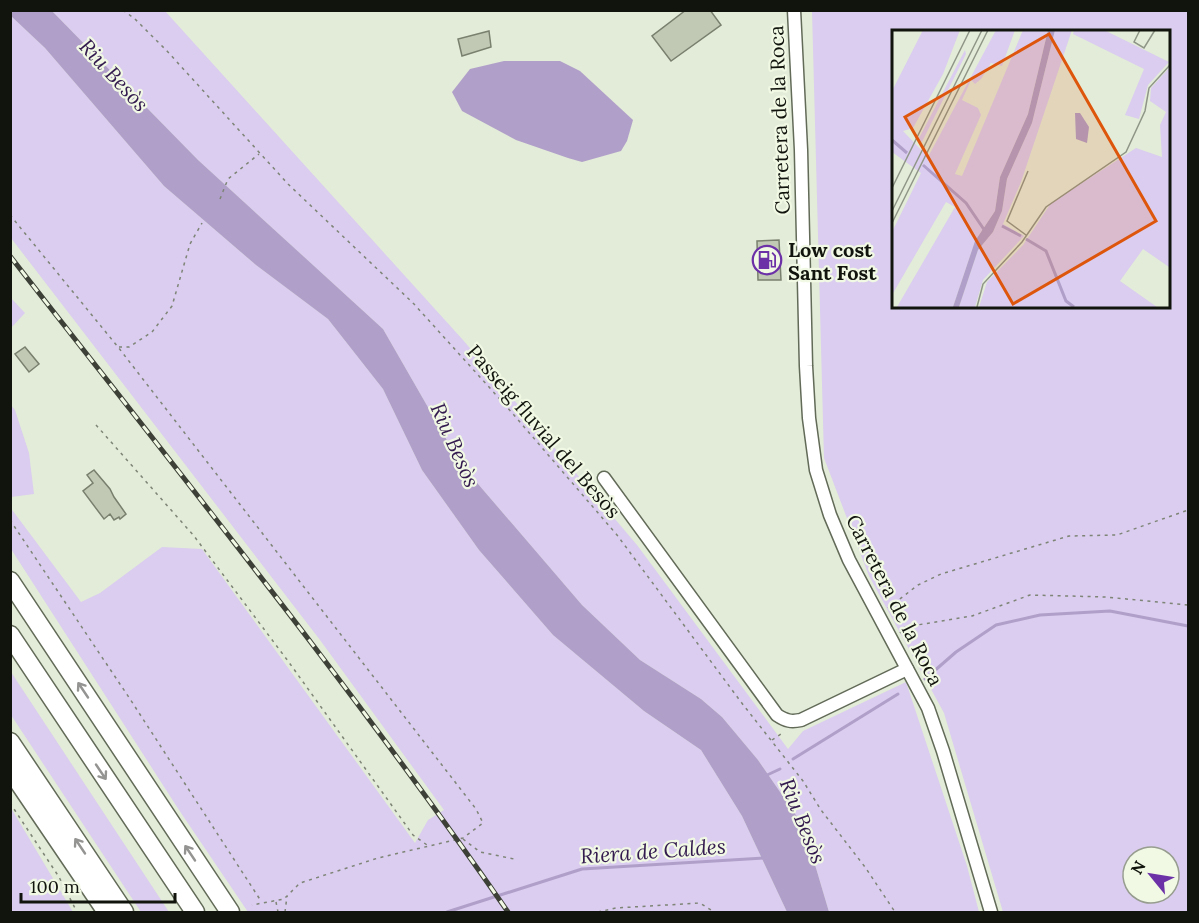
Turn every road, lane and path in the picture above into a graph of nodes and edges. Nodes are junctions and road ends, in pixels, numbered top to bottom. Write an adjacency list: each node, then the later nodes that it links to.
1 (123, 10): 3 (path, Passeig fluvial del Besòs)
2 (795, 10): 14 (street, Carretera de la Roca)
3 (260, 153): 4 (path); 20 (path, Passeig fluvial del Besòs)
4 (220, 199)
5 (10, 216): 7 (path)
6 (202, 223): 7 (path)
7 (118, 347): 24 (path)
8 (96, 425): 25 (path)
9 (604, 478): 18 (street)
10 (1188, 510): 14 (path)
11 (10, 520): 29 (path)
12 (10, 581): 31 (highway, one-way to 12)
13 (1188, 605): 16 (path)
14 (878, 616): 16 (street, Carretera de la Roca)
15 (10, 636): 35 (highway, one-way to 35)
16 (893, 642): 17 (street, Carretera de la Roca)
17 (908, 669): 18 (street); 41 (street, Carretera de la Roca)
18 (794, 722): 19 (street)
19 (784, 732): 20 (path)
20 (771, 740): 40 (path, Passeig fluvial del Besòs)
21 (10, 742): 34 (highway, one-way to 21)
22 (10, 769): 33 (highway)
23 (10, 803): 32 (path)
24 (463, 838): 25 (path); 26 (path)
25 (428, 845): 27 (path)
26 (514, 859)
27 (287, 895): 28 (path); 37 (path)
28 (275, 900): 29 (path); 36 (path)
29 (262, 902): 30 (path)
30 (252, 905)
31 (226, 907)
32 (77, 912)
33 (106, 912)
34 (124, 912)
35 (194, 912)
36 (278, 912)
37 (285, 912)
38 (598, 912): 39 (path)
39 (714, 912)
40 (895, 912)
41 (991, 912)

